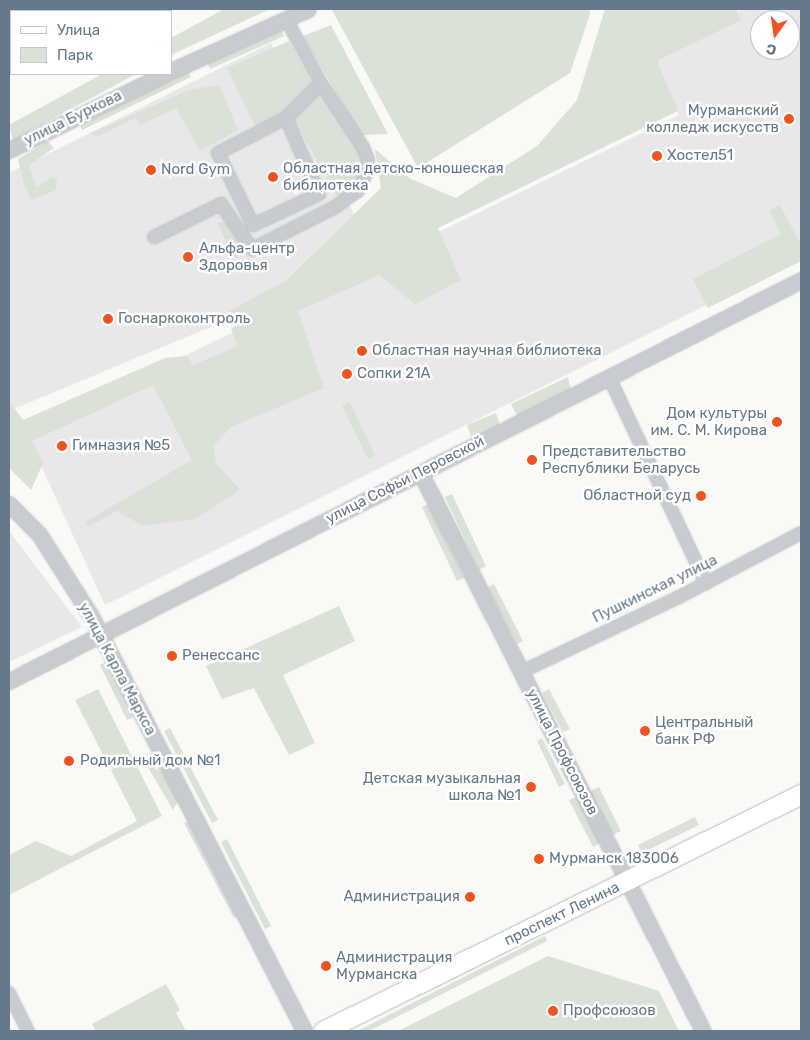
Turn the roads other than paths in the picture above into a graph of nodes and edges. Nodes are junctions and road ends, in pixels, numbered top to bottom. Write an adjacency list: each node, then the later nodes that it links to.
1 (308, 9): 2 (street)
2 (286, 19): 3 (street); 5 (street)
3 (172, 70)
4 (163, 75): 7 (street, улица Буркова)
5 (321, 83): 6 (street); 8 (street)
6 (286, 118): 6 (street)
7 (9, 150)
8 (154, 237)
9 (801, 280): 10 (street, улица Софьи Перовской)
10 (608, 377): 11 (street, улица Софьи Перовской); 14 (street)
11 (420, 472): 15 (street, улица Софьи Перовской); 16 (street, улица Профсоюзов)
12 (9, 504): 15 (street, улица Карла Маркса)
13 (801, 533): 14 (street, Пушкинская улица)
14 (706, 582): 16 (street, Пушкинская улица)
15 (100, 635): 17 (street, улица Софьи Перовской); 22 (street, улица Карла Маркса)
16 (521, 672): 19 (street, улица Профсоюзов)
17 (9, 681)
18 (801, 794): 19 (main road, проспект Ленина)
19 (628, 882): 23 (main road, проспект Ленина); 24 (street, улица Профсоюзов)
20 (9, 993): 21 (street)
21 (28, 1031)
22 (304, 1031)
23 (323, 1031)
24 (703, 1031)

